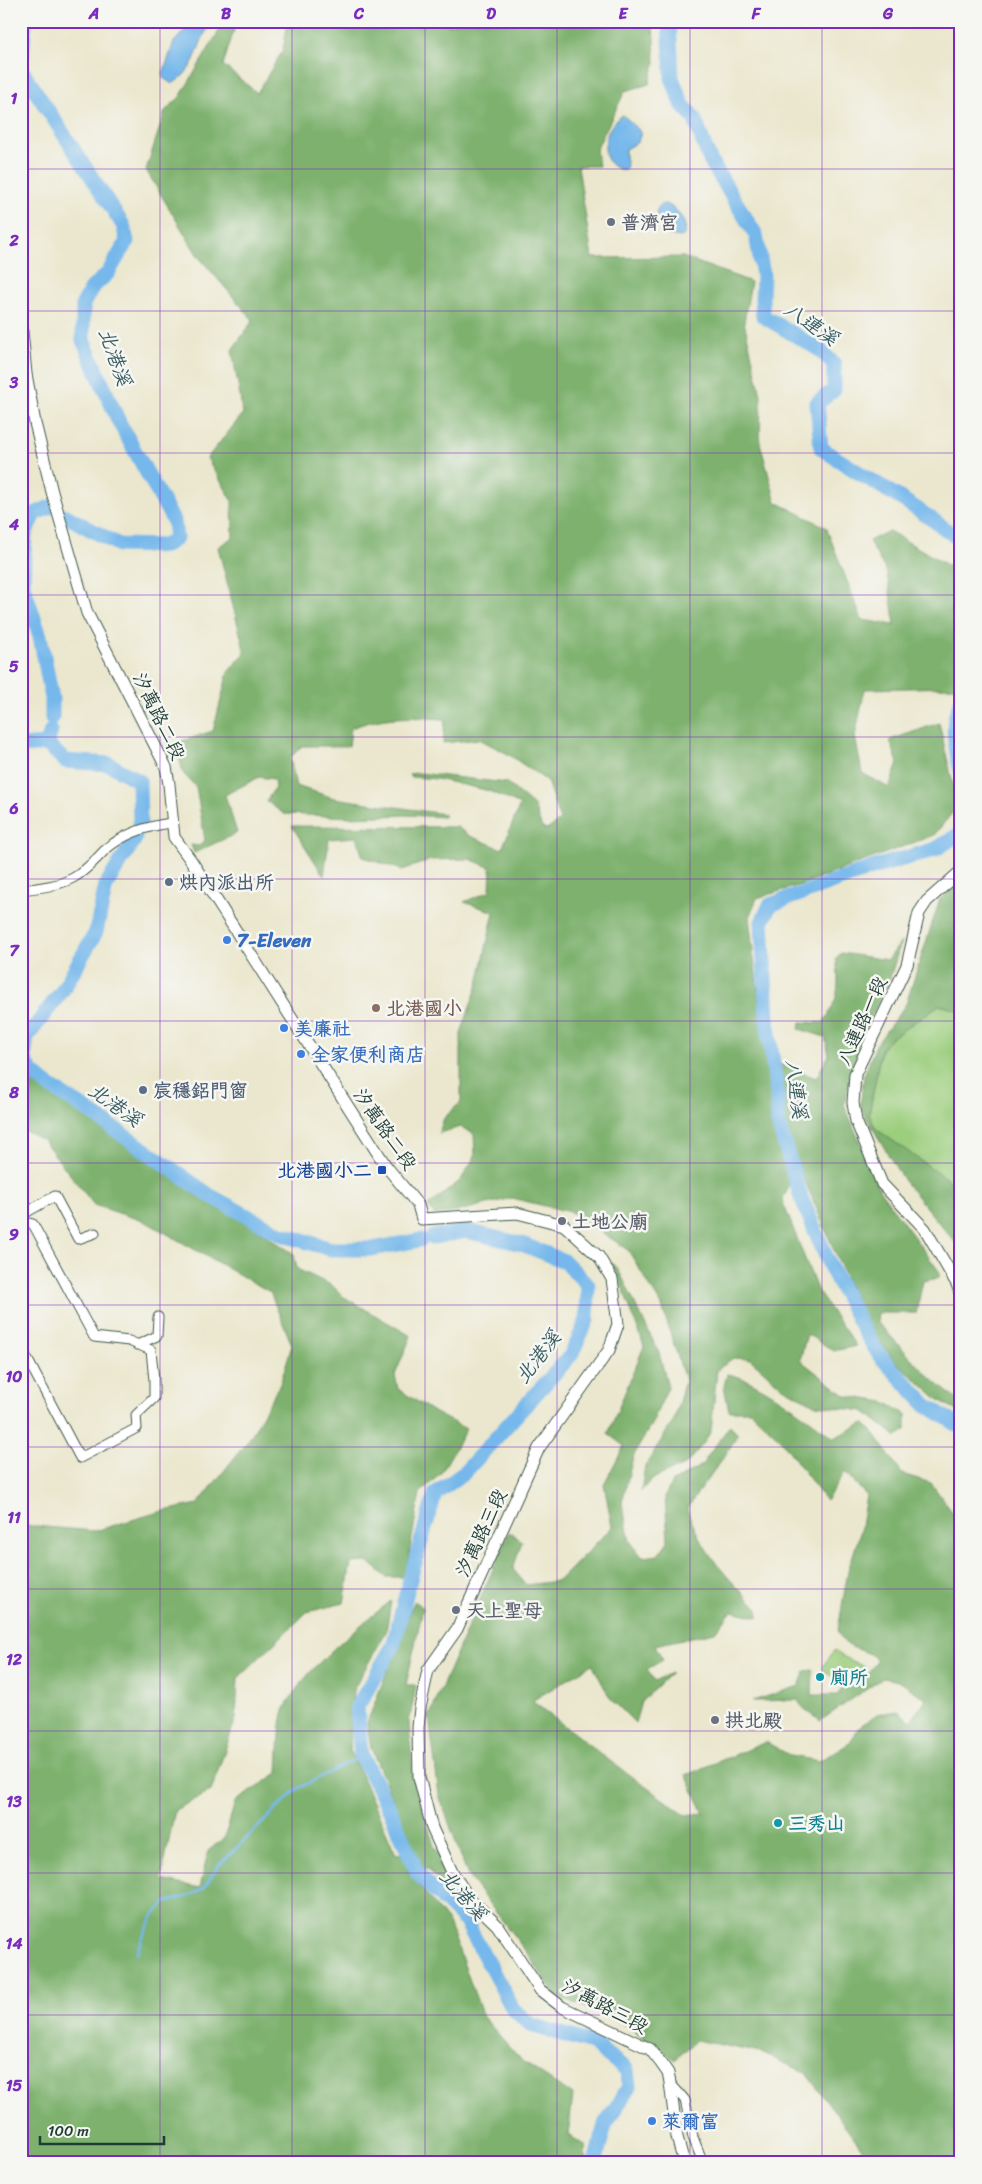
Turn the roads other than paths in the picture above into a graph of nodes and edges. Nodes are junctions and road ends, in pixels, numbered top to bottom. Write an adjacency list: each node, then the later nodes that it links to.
1 (21, 320): 2 (street, 汐萬路二段)
2 (171, 823): 4 (street); 5 (street, 汐萬路二段)
3 (961, 871): 8 (street, 八連路一段)
4 (21, 890)
5 (422, 1219): 12 (street, 汐萬路三段)
6 (21, 1220): 7 (street); 10 (street)
7 (95, 1233)
8 (961, 1295)
9 (158, 1317): 10 (street)
10 (137, 1345): 11 (street)
11 (21, 1348)
12 (670, 2083): 13 (street, 汐萬路三段); 14 (street)
13 (684, 2163)
14 (703, 2163)

